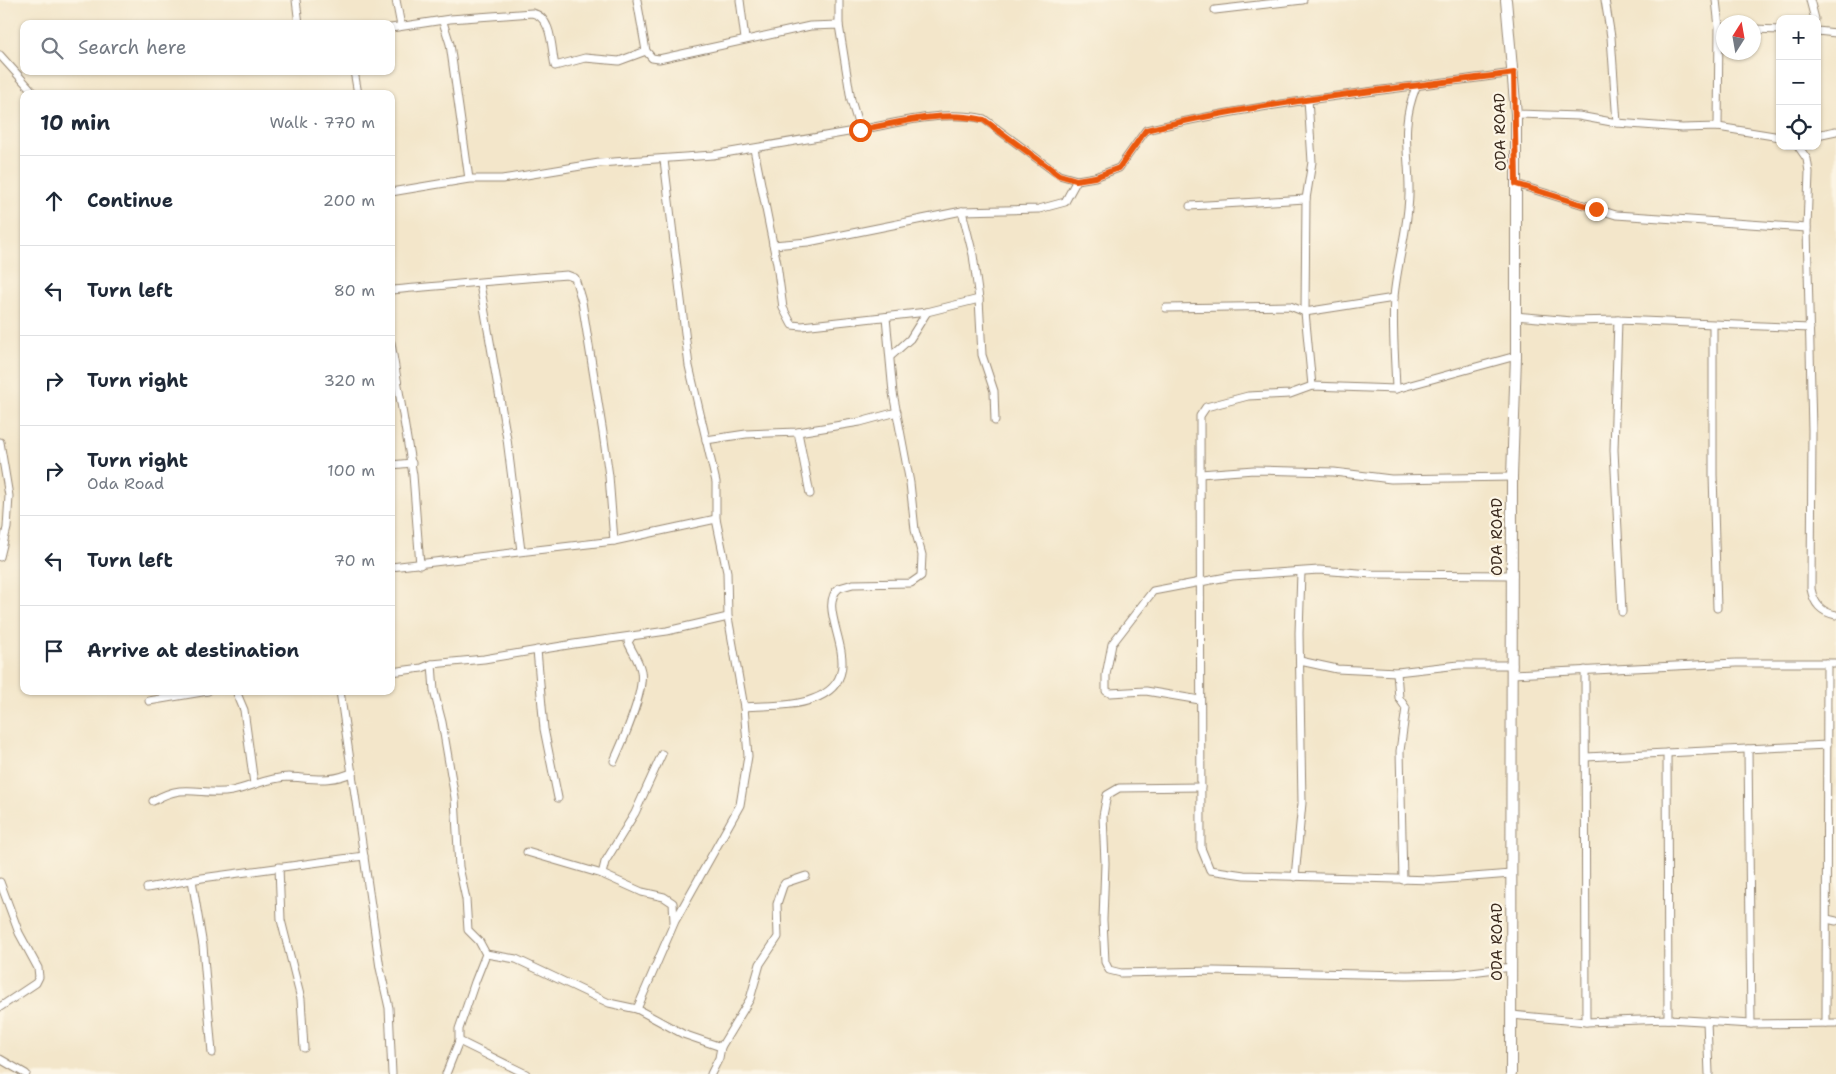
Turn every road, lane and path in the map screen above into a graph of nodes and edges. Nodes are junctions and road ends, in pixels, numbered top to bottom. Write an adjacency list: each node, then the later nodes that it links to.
1 (296, 0): 15 (street)
2 (396, 0): 18 (street)
3 (637, 0): 25 (street)
4 (740, 0): 24 (street)
5 (839, 0): 17 (street)
6 (1303, 0): 11 (street)
7 (1506, 0): 28 (street, ODA ROAD)
8 (1605, 0): 35 (street)
9 (1716, 0): 13 (street)
10 (1810, 0): 14 (street)
11 (1273, 2): 12 (street)
12 (1216, 10)
13 (1719, 15)
14 (1812, 15)
15 (298, 20)
16 (443, 22): 18 (street); 25 (street); 44 (street)
17 (839, 25): 24 (street); 37 (street)
18 (401, 26): 19 (street)
19 (395, 27)
20 (1761, 29): 21 (street)
21 (1776, 30)
22 (1821, 32): 23 (street)
23 (1836, 33)
24 (745, 39): 25 (street)
25 (646, 51)
26 (0, 55): 31 (street)
27 (1720, 60): 36 (street)
28 (1514, 73): 30 (street); 34 (street, ODA ROAD)
29 (355, 75): 32 (street)
30 (1416, 87): 33 (street); 55 (street)
31 (31, 90)
32 (357, 90)
33 (1308, 98): 45 (street); 48 (street)
34 (1516, 114): 35 (street); 46 (street, ODA ROAD)
35 (1617, 123): 36 (street)
36 (1718, 127): 40 (street)
37 (860, 130): 41 (street); 45 (street)
38 (1836, 131): 39 (street)
39 (1821, 134)
40 (1776, 136)
41 (754, 149): 43 (street); 52 (street)
42 (1800, 150): 51 (street)
43 (664, 160): 44 (street); 73 (street)
44 (470, 179): 47 (street)
45 (1076, 180): 50 (street)
46 (1516, 184): 51 (street); 60 (street, ODA ROAD)
47 (395, 191)
48 (1306, 199): 49 (street); 59 (street)
49 (1190, 206)
50 (962, 211): 52 (street); 56 (street)
51 (1807, 228): 64 (street)
52 (773, 245): 61 (street)
53 (480, 284): 54 (street); 81 (street); 82 (street)
54 (395, 290)
55 (1394, 298): 59 (street); 69 (street)
56 (979, 299): 58 (street); 71 (street)
57 (1166, 308): 59 (street)
58 (927, 312): 61 (street); 65 (street)
59 (1305, 312): 68 (street)
60 (1515, 316): 62 (street); 66 (street, ODA ROAD)
61 (886, 317): 65 (street)
62 (1618, 320): 63 (street); 90 (street)
63 (1713, 325): 64 (street); 89 (street)
64 (1810, 328): 91 (street)
65 (890, 356): 70 (street)
66 (1516, 356): 69 (street); 78 (street, ODA ROAD)
67 (395, 374): 75 (street)
68 (1312, 386): 69 (street); 77 (street)
69 (1396, 389)
70 (896, 412): 72 (street); 108 (street)
71 (995, 421)
72 (798, 432): 73 (street); 79 (street)
73 (706, 440): 80 (street)
74 (0, 442): 83 (street)
75 (412, 463): 76 (street); 84 (street)
76 (395, 465)
77 (1200, 474): 78 (street); 88 (street)
78 (1512, 477): 87 (street, ODA ROAD)
79 (810, 494)
80 (716, 519): 81 (street); 92 (street)
81 (614, 541): 82 (street)
82 (522, 551): 84 (street)
83 (0, 557)
84 (420, 565): 85 (street)
85 (395, 567)
86 (1302, 572): 87 (street); 88 (street); 95 (street)
87 (1513, 575): 99 (street, ODA ROAD)
88 (1199, 584): 106 (street); 106 (street)
89 (1717, 608)
90 (1622, 612)
91 (1836, 615)
92 (728, 617): 93 (street); 108 (street)
93 (632, 636): 94 (street); 114 (street)
94 (537, 650): 98 (street); 118 (street)
95 (1300, 661): 102 (street); 126 (street)
96 (1828, 663): 97 (street); 100 (street); 109 (street)
97 (1836, 663)
98 (432, 664): 101 (street); 134 (street)
99 (1513, 669): 100 (street); 102 (street); 124 (street, ODA ROAD)
100 (1585, 670): 113 (street)
101 (395, 671)
102 (1397, 672): 128 (street)
103 (184, 695): 107 (street)
104 (238, 695): 116 (street)
105 (341, 695): 115 (street)
106 (1200, 700): 117 (street)
107 (149, 701)
108 (744, 707): 132 (street)
109 (1827, 745): 110 (street); 131 (street)
110 (1748, 748): 111 (street); 144 (street)
111 (1667, 753): 113 (street); 139 (street)
112 (662, 754): 123 (street)
113 (1586, 758): 141 (street)
114 (614, 761)
115 (353, 772): 116 (street); 121 (street)
116 (254, 784): 119 (street)
117 (1201, 788): 126 (street); 135 (street)
118 (558, 798)
119 (153, 801)
120 (527, 852): 123 (street)
121 (364, 856): 122 (street); 151 (street)
122 (279, 867): 127 (street); 147 (street)
123 (602, 874): 132 (street)
124 (1512, 874): 128 (street); 135 (street, ODA ROAD)
125 (806, 876): 146 (street)
126 (1295, 877): 128 (street)
127 (192, 880): 130 (street); 148 (street)
128 (1403, 880)
129 (0, 882): 136 (street)
130 (147, 888)
131 (1827, 919): 133 (street); 142 (street)
132 (674, 921): 137 (street)
133 (1836, 921)
134 (486, 954): 137 (street); 145 (street)
135 (1512, 967): 138 (street, ODA ROAD)
136 (0, 1007)
137 (637, 1009): 146 (street)
138 (1512, 1015): 141 (street); 155 (street, ODA ROAD)
139 (1668, 1019): 140 (street); 141 (street)
140 (1707, 1021): 144 (street); 156 (street)
141 (1586, 1022)
142 (1826, 1023): 143 (street); 144 (street)
143 (1836, 1023)
144 (1751, 1024)
145 (459, 1041): 152 (street); 153 (street)
146 (721, 1047): 154 (street)
147 (304, 1048)
148 (212, 1053)
149 (0, 1059): 150 (street)
150 (26, 1074)
151 (392, 1074)
152 (446, 1074)
153 (526, 1074)
154 (711, 1074)
155 (1511, 1074)
156 (1709, 1074)

